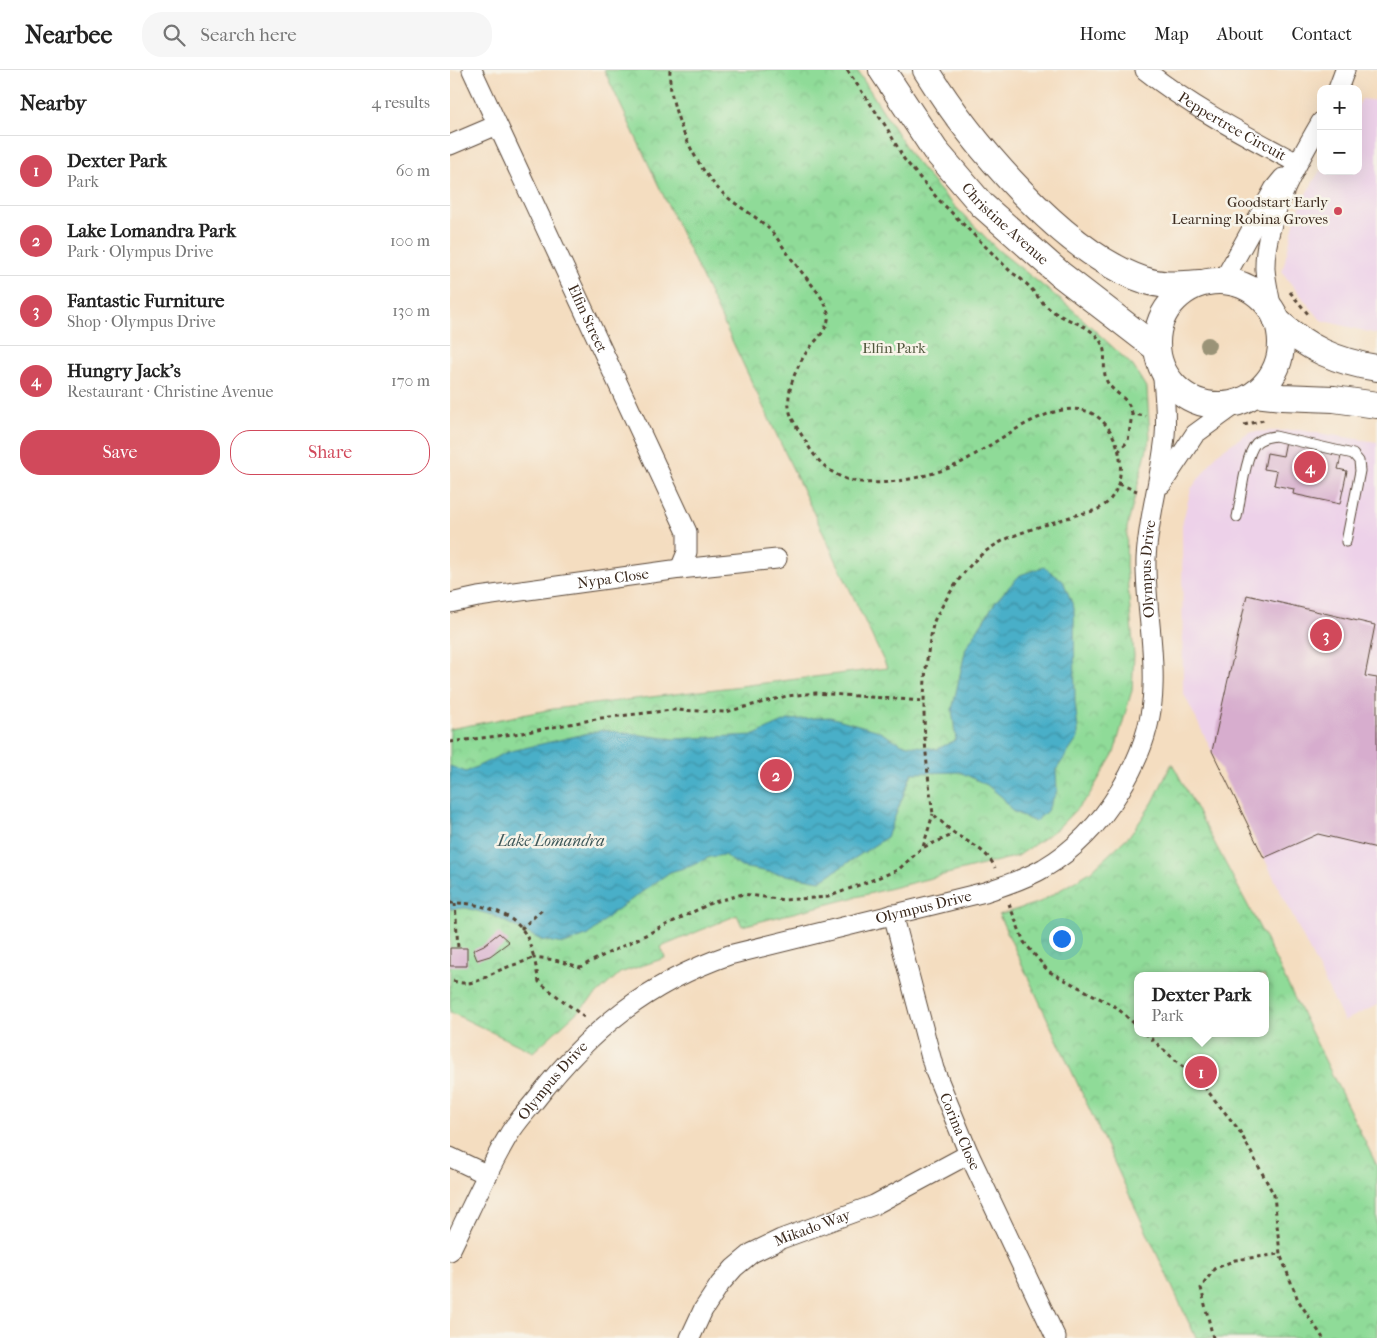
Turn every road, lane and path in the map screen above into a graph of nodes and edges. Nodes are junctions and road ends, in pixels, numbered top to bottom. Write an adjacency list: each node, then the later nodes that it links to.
1 (472, 70): 8 (street, Elfin Street)
2 (670, 70): 21 (path)
3 (882, 70): 16 (main road, Christine Avenue)
4 (926, 70): 12 (main road)
5 (1145, 70): 11 (street, Peppertree Circuit)
6 (1345, 70): 7 (street)
7 (1339, 85)
8 (497, 125): 10 (street); 26 (street, Elfin Street)
9 (1317, 129): 11 (street)
10 (450, 145)
11 (1297, 162): 12 (street); 14 (street)
12 (1213, 282): 14 (main road); 16 (main road)
13 (1285, 284): 15 (path)
14 (1275, 316): 17 (main road); 18 (main road)
15 (1314, 319)
16 (1159, 358): 18 (main road); 22 (street, Olympus Drive)
17 (1377, 368)
18 (1247, 398): 19 (main road); 22 (street, Olympus Drive)
19 (1377, 405)
20 (1154, 416): 21 (path)
21 (1117, 452): 28 (path)
22 (1154, 498): 33 (street, Olympus Drive)
23 (1237, 517): 24 (lane)
24 (1346, 542)
25 (776, 560): 26 (street, Nypa Close)
26 (680, 569): 27 (street, Nypa Close)
27 (450, 603)
28 (924, 701): 29 (path); 30 (path)
29 (450, 742)
30 (933, 814): 31 (path); 32 (path)
31 (956, 834): 32 (path); 33 (path)
32 (923, 847): 40 (path)
33 (1002, 886): 37 (street, Olympus Drive); 43 (path)
34 (450, 903): 35 (path)
35 (456, 903): 38 (path); 39 (path)
36 (544, 908): 38 (path)
37 (893, 914): 45 (street, Corina Close); 47 (street, Olympus Drive)
38 (522, 930): 40 (path)
39 (458, 948)
40 (534, 957): 41 (path); 42 (path)
41 (450, 980)
42 (584, 1017)
43 (1134, 1023)
44 (1150, 1037): 49 (path)
45 (969, 1154): 50 (street, Mikado Way); 51 (street, Corina Close)
46 (450, 1157): 47 (street)
47 (488, 1175): 48 (street, Olympus Drive)
48 (450, 1251)
49 (1280, 1254): 52 (path); 53 (path)
50 (690, 1338)
51 (1056, 1338)
52 (1213, 1338)
53 (1323, 1338)

